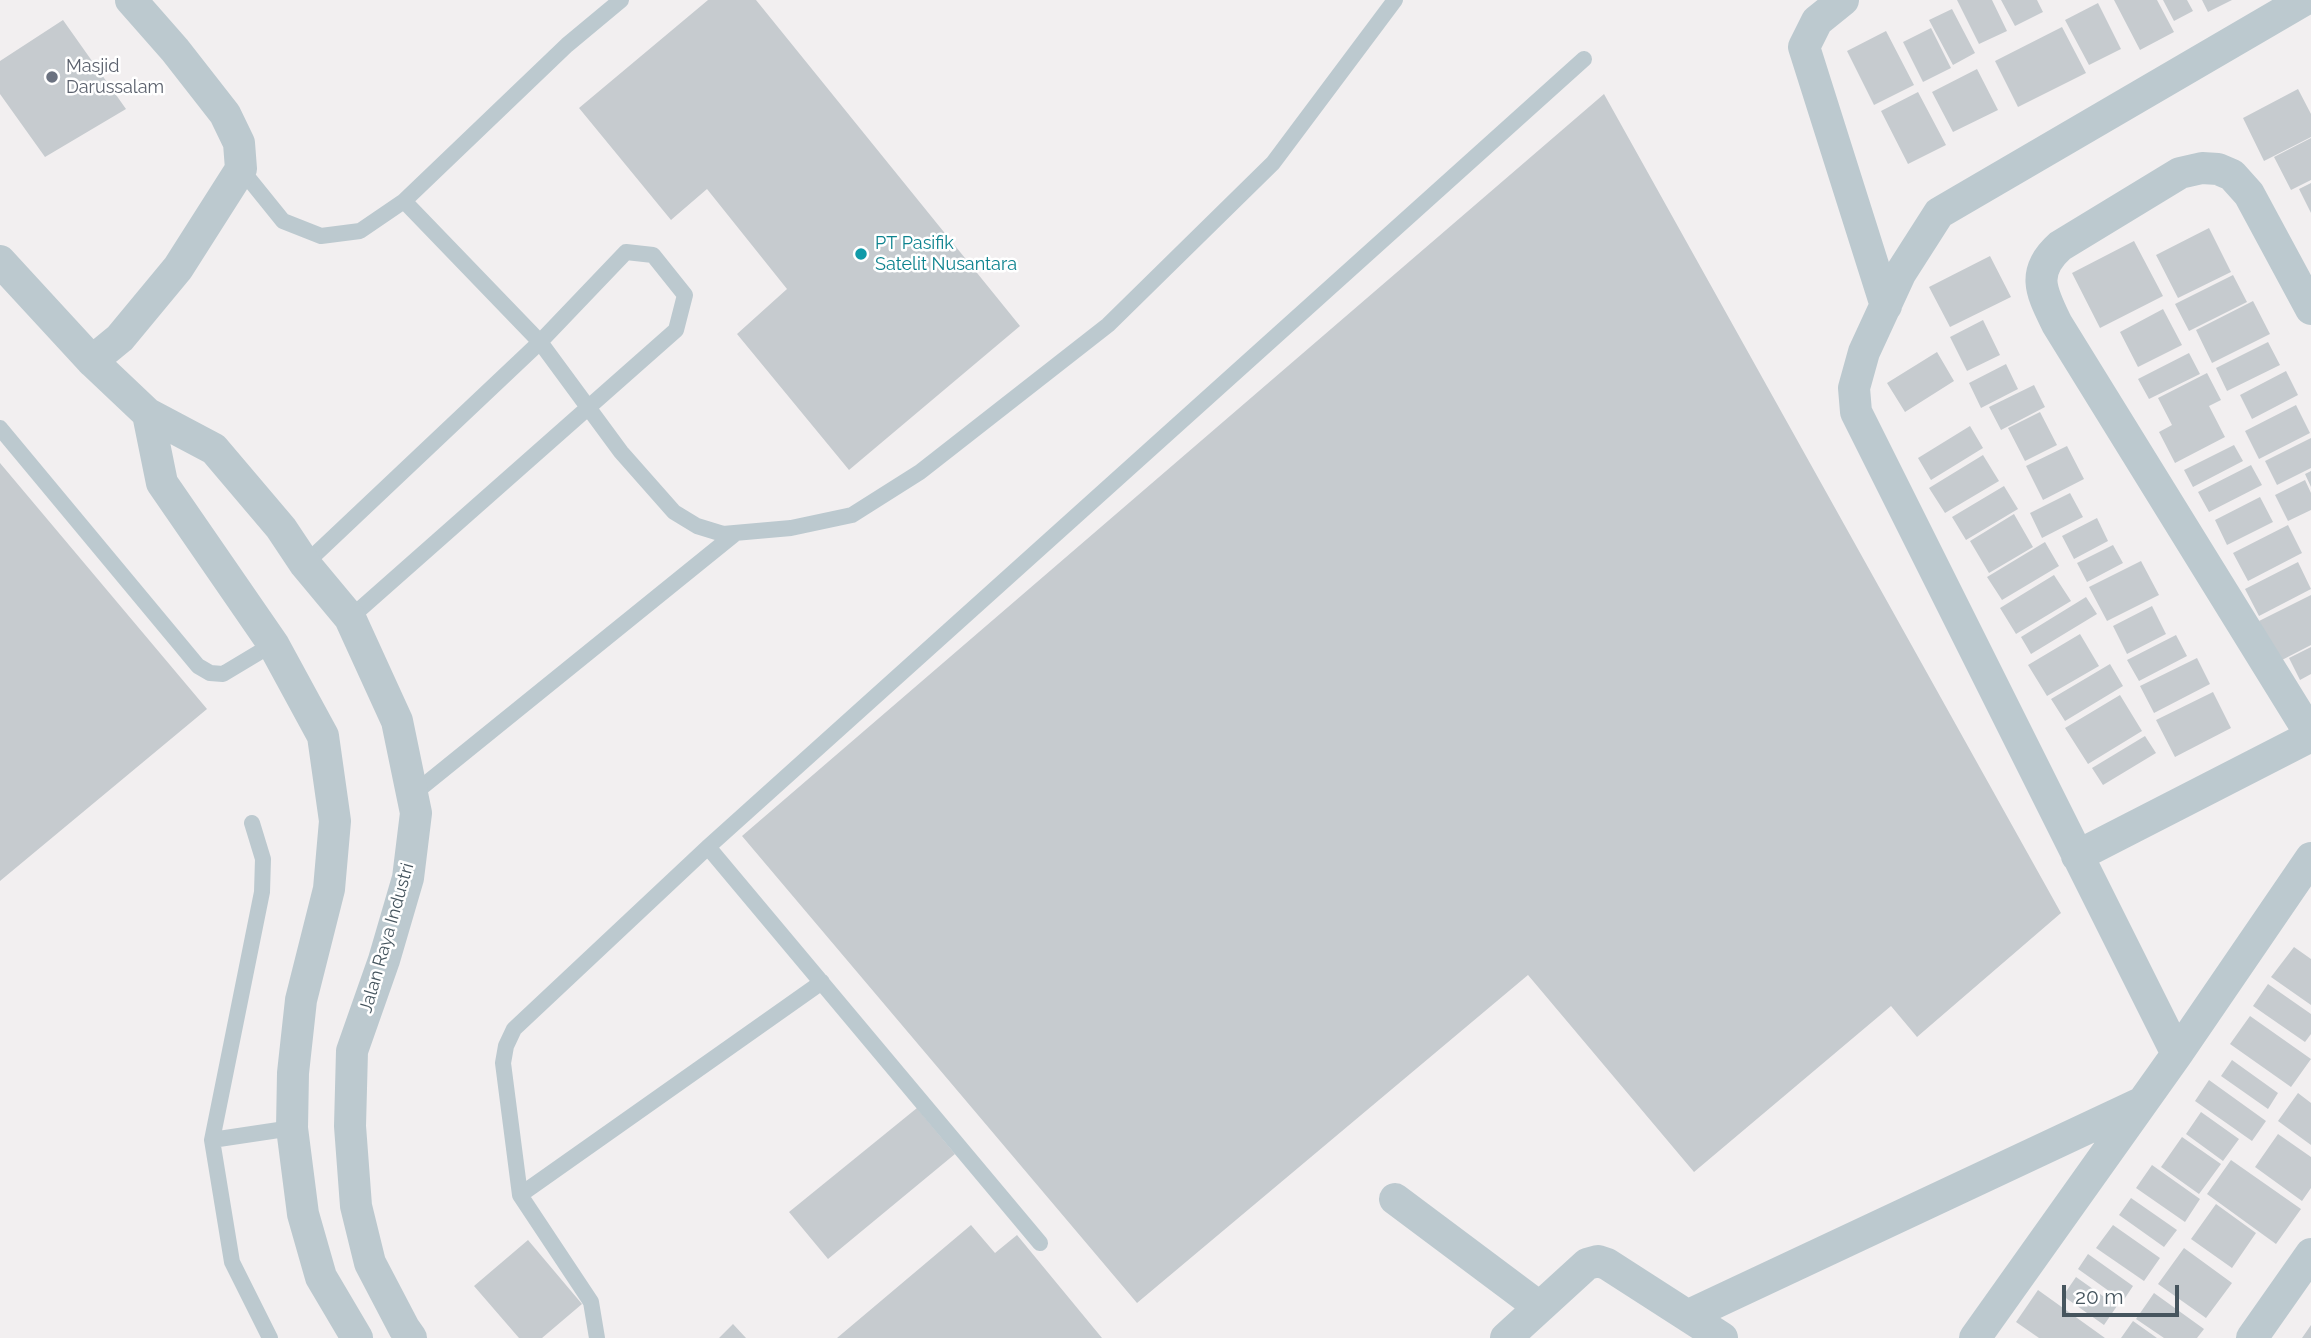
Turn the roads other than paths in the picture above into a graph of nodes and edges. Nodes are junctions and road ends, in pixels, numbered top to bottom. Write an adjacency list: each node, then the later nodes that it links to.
1 (131, 0): 7 (street)
2 (621, 0): 8 (lane)
3 (1395, 0): 17 (lane)
4 (1843, 0): 10 (street)
5 (2304, 0): 10 (street)
6 (1584, 59): 24 (lane)
7 (241, 169): 8 (lane); 13 (street)
8 (404, 201): 12 (lane)
9 (0, 261): 13 (street, Jalan Raya Industri)
10 (1886, 306): 25 (street)
11 (2311, 309): 21 (street)
12 (540, 342): 14 (lane); 14 (lane); 18 (lane)
13 (92, 361): 15 (street, Jalan Raya Industri)
14 (590, 408): 17 (lane); 19 (lane)
15 (148, 414): 18 (street, Jalan Raya Industri); 20 (street)
16 (0, 428): 20 (lane)
17 (736, 533): 22 (lane)
18 (305, 564): 19 (street, Jalan Raya Industri)
19 (350, 618): 22 (street, Jalan Raya Industri)
20 (273, 644): 30 (street)
21 (2311, 735): 25 (street)
22 (412, 795): 40 (street, Jalan Raya Industri)
23 (252, 823): 31 (lane)
24 (708, 847): 27 (lane); 32 (lane)
25 (2077, 856): 28 (street)
26 (2311, 859): 28 (street)
27 (822, 982): 32 (lane); 34 (lane)
28 (2176, 1054): 29 (street)
29 (2142, 1102): 37 (street); 44 (street)
30 (292, 1128): 31 (lane); 39 (street)
31 (212, 1140): 38 (lane)
32 (520, 1195): 41 (lane)
33 (1395, 1199): 36 (street)
34 (1040, 1243)
35 (2311, 1254): 45 (street)
36 (1538, 1306): 37 (street); 42 (street)
37 (1689, 1315): 43 (street)
38 (270, 1338)
39 (357, 1338)
40 (411, 1338)
41 (597, 1338)
42 (1506, 1338)
43 (1722, 1338)
44 (1975, 1338)
45 (2252, 1338)

